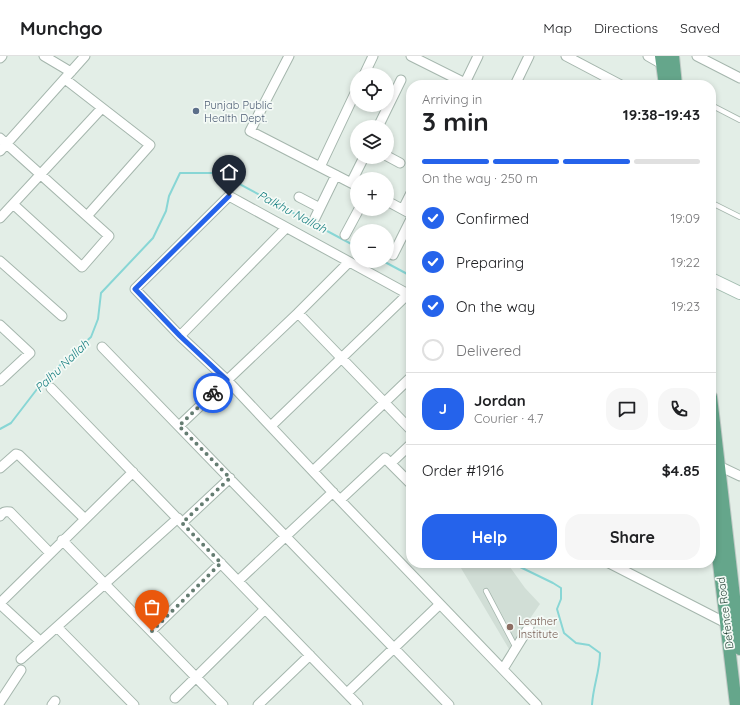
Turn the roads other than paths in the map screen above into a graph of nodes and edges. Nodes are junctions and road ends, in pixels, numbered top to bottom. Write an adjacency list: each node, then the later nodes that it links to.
1 (44, 56): 14 (street)
2 (85, 56): 14 (street)
3 (289, 56): 32 (street)
4 (373, 56): 13 (street)
5 (411, 56): 17 (street)
6 (478, 56): 18 (street)
7 (529, 56): 19 (street)
8 (566, 56): 20 (street)
9 (648, 56): 12 (street)
10 (672, 56): 22 (main road)
11 (698, 56): 15 (street)
12 (662, 60): 21 (main road)
13 (367, 68)
14 (68, 75): 24 (street); 28 (street)
15 (740, 78)
16 (401, 80): 26 (street)
17 (458, 80)
18 (468, 80)
19 (517, 80)
20 (612, 80)
21 (664, 80)
22 (675, 80)
23 (350, 104): 32 (street)
24 (102, 108): 33 (street); 42 (street)
25 (716, 108): 27 (lane)
26 (381, 120)
27 (740, 120)
28 (3, 141): 29 (street); 33 (street)
29 (0, 151)
30 (394, 159): 31 (street)
31 (400, 162)
32 (320, 167): 34 (street)
33 (40, 174): 37 (street); 42 (street)
34 (336, 175): 35 (street); 40 (street)
35 (350, 182)
36 (299, 197): 40 (street)
37 (13, 204): 42 (street); 45 (street)
38 (394, 205): 41 (street)
39 (716, 206): 44 (lane)
40 (320, 208): 46 (street)
41 (406, 211)
42 (87, 216)
43 (354, 216): 49 (street)
44 (740, 217)
45 (0, 218)
46 (315, 218)
47 (286, 228): 52 (street); 60 (street); 60 (street)
48 (406, 229): 50 (street)
49 (345, 235)
50 (394, 253)
51 (0, 261): 58 (street)
52 (349, 262): 54 (street); 57 (street)
53 (716, 281): 55 (street)
54 (406, 293)
55 (740, 293)
56 (406, 296): 62 (street)
57 (298, 313): 62 (street); 63 (street)
58 (62, 316)
59 (0, 325): 64 (street)
60 (180, 336): 63 (street)
61 (102, 347): 69 (street)
62 (342, 358): 67 (street); 70 (street)
63 (227, 380): 69 (street); 70 (street)
64 (0, 381)
65 (406, 382): 67 (street)
66 (51, 388): 77 (street)
67 (384, 403): 68 (street); 76 (street)
68 (406, 425)
69 (179, 426): 79 (street)
70 (271, 426): 76 (street)
71 (716, 440): 74 (main road, Defence Road)
72 (406, 449): 73 (street)
73 (391, 464): 80 (street); 82 (street)
74 (719, 466): 78 (street); 104 (main road, Defence Road)
75 (0, 468): 84 (street)
76 (313, 471): 81 (street)
77 (133, 472): 84 (street); 85 (street)
78 (740, 476)
79 (230, 478): 85 (street); 86 (street)
80 (406, 479)
81 (333, 492): 82 (street); 86 (street)
82 (340, 500): 95 (street)
83 (0, 516): 88 (street)
84 (85, 519): 87 (street)
85 (180, 521): 89 (street); 93 (street)
86 (286, 536): 92 (street); 102 (street)
87 (62, 540): 88 (street); 93 (street)
88 (50, 553): 101 (street)
89 (221, 563): 92 (street); 100 (street)
90 (716, 563): 97 (main road, Defence Road)
91 (619, 568): 97 (street)
92 (238, 581): 96 (street)
93 (105, 584): 98 (street); 100 (street)
94 (486, 591): 103 (lane)
95 (440, 604): 102 (street); 107 (street)
96 (265, 609): 105 (street); 109 (street)
97 (726, 623): 119 (main road, Defence Road)
98 (57, 627): 101 (street); 114 (street)
99 (529, 627): 103 (street)
100 (152, 631): 109 (street)
101 (40, 641): 106 (street)
102 (394, 647): 110 (street); 117 (street)
103 (516, 648): 107 (street)
104 (740, 649)
105 (310, 655): 110 (street); 116 (street)
106 (21, 659)
107 (503, 669): 118 (street)
108 (21, 670): 112 (street)
109 (196, 677): 111 (street); 115 (street)
110 (347, 693): 113 (street)
111 (175, 698)
112 (0, 702)
113 (355, 704)
114 (134, 705)
115 (223, 705)
116 (258, 705)
117 (449, 705)
118 (537, 705)
119 (736, 705)

